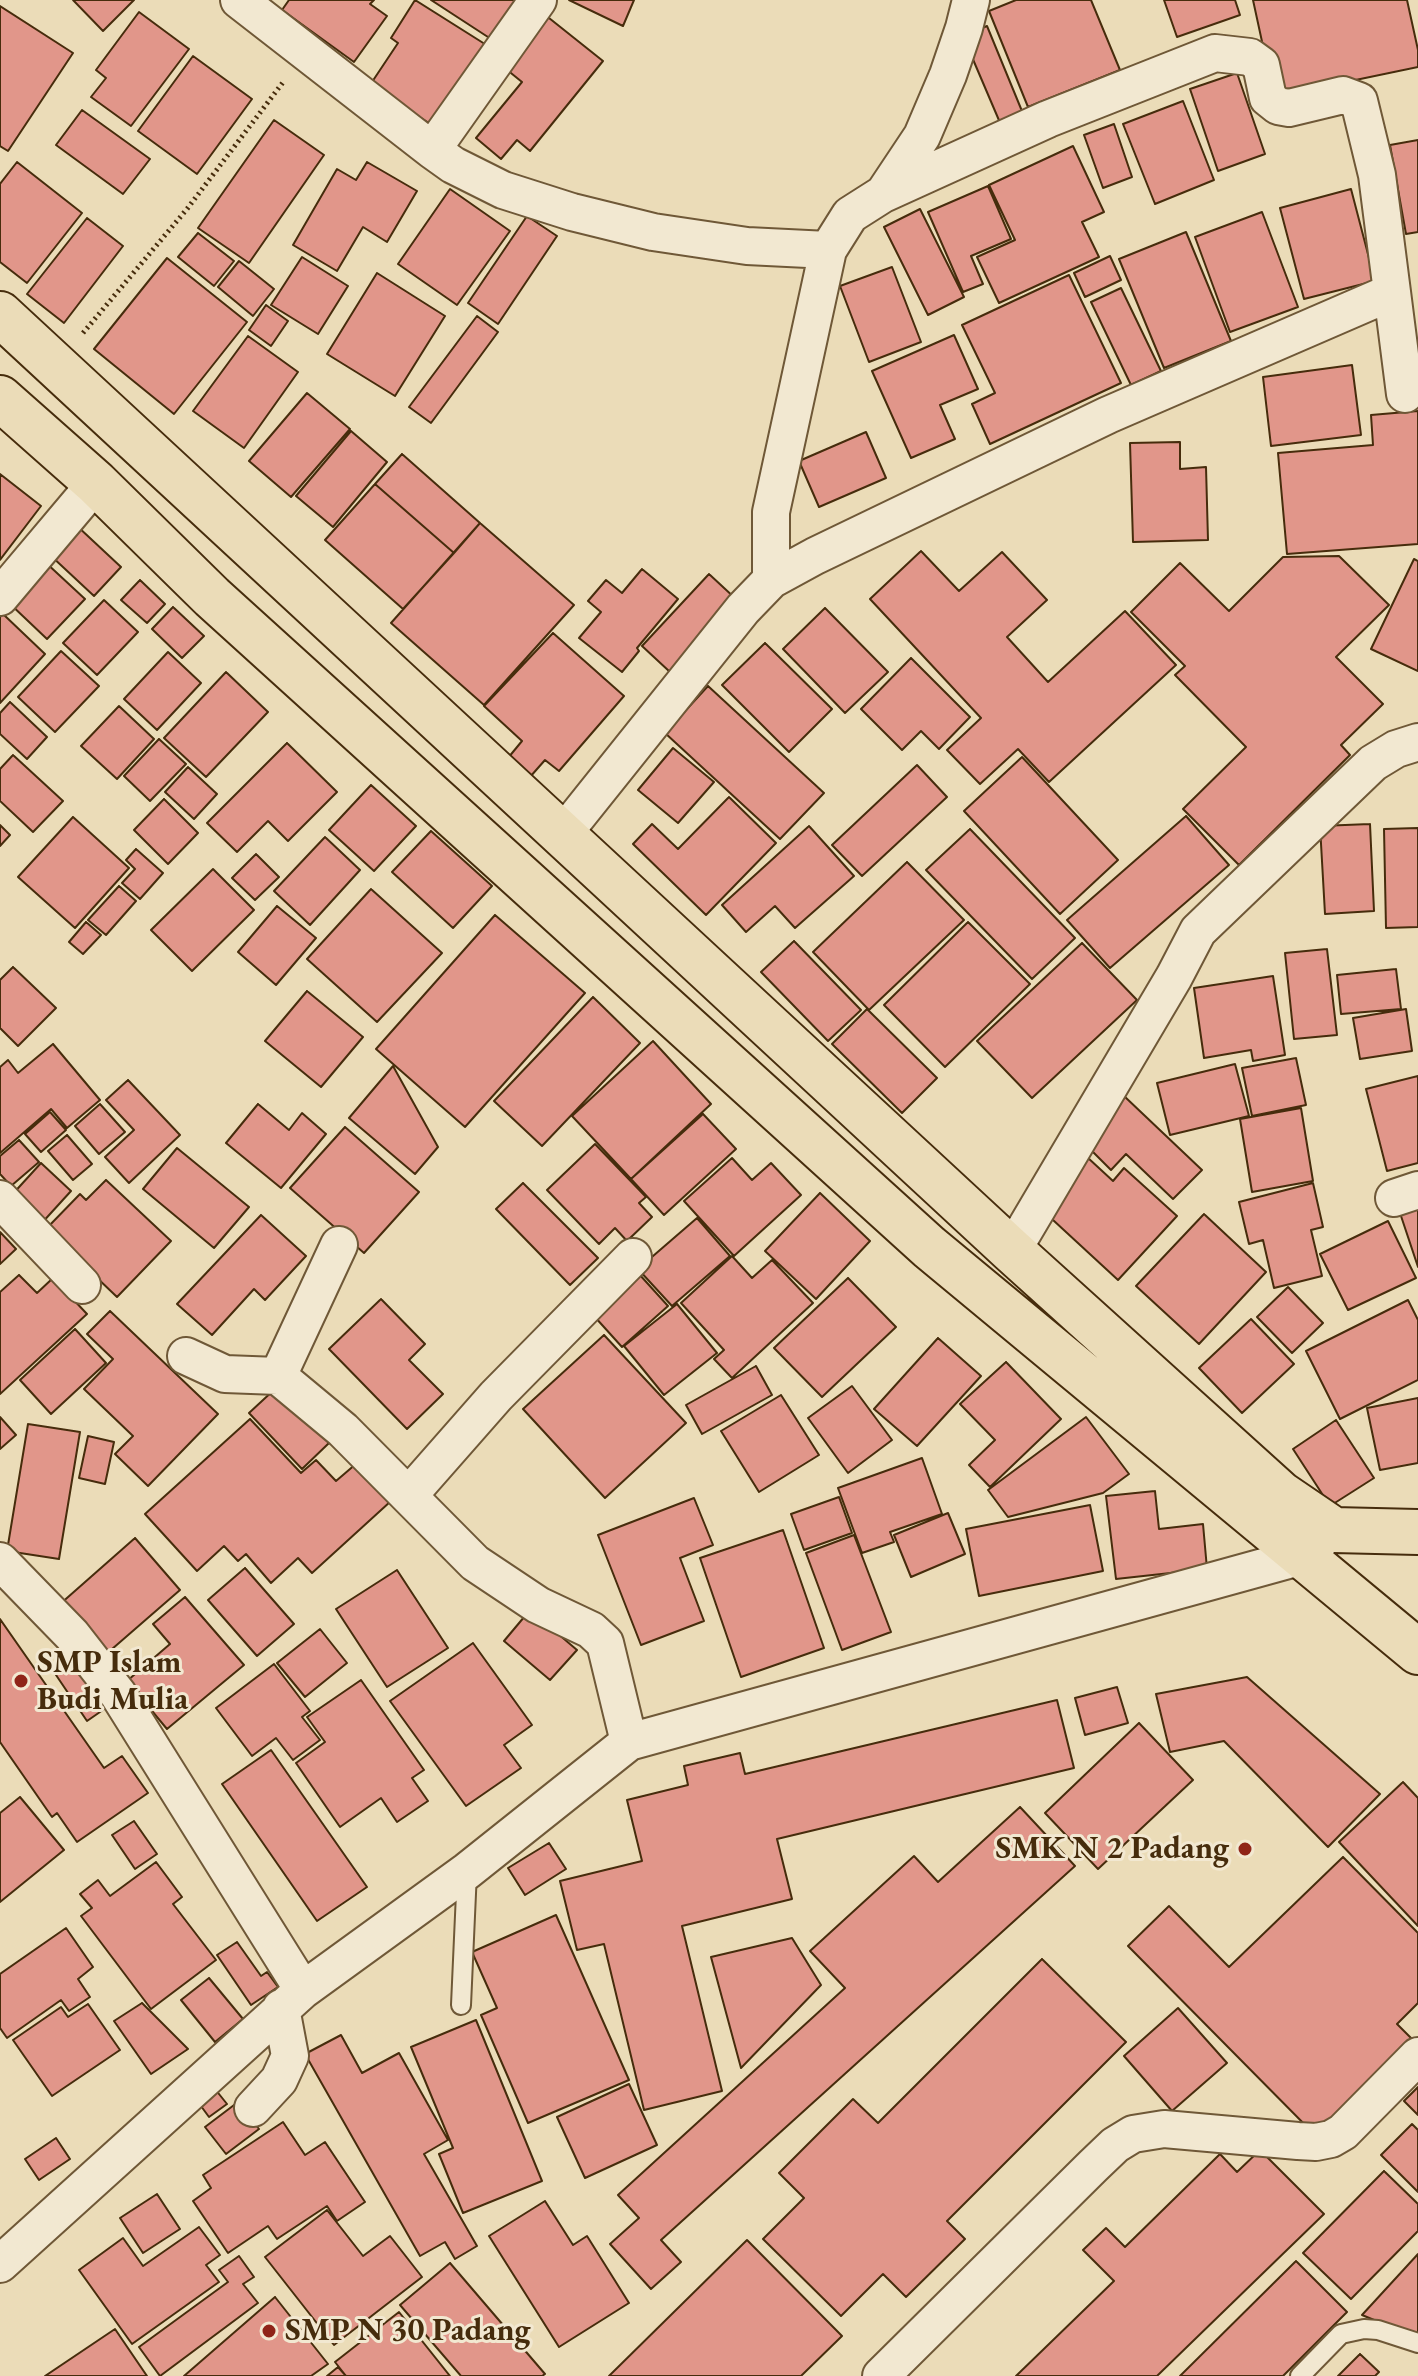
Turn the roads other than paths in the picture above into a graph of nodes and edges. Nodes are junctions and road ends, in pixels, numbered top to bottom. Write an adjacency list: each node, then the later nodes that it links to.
1 (239, 0): 4 (street)
2 (538, 0): 4 (street)
3 (971, 0): 5 (street)
4 (432, 150): 6 (street)
5 (883, 194): 6 (street); 7 (street)
6 (828, 250): 13 (street)
7 (1392, 292): 9 (street); 13 (street)
8 (0, 314): 12 (main road)
9 (1405, 394)
10 (0, 398): 11 (main road)
11 (96, 483): 14 (street); 15 (main road)
12 (257, 552): 15 (main road); 17 (main road)
13 (771, 580): 17 (street)
14 (0, 597)
15 (212, 597): 27 (main road)
16 (1418, 742): 20 (street)
17 (563, 834): 20 (main road)
18 (0, 1199): 22 (street)
19 (339, 1245): 24 (street)
20 (1012, 1251): 27 (main road)
21 (633, 1257): 25 (street)
22 (82, 1285)
23 (186, 1356): 24 (street)
24 (278, 1376): 25 (street)
25 (409, 1495): 30 (street)
26 (1418, 1532): 27 (main road)
27 (1318, 1543): 29 (main road); 30 (street)
28 (0, 1561): 32 (street)
29 (1418, 1652)
30 (629, 1742): 31 (street)
31 (467, 1871): 32 (street); 33 (lane)
32 (292, 1999): 35 (street); 36 (street)
33 (461, 2005)
34 (1418, 2056): 38 (street)
35 (253, 2108)
36 (0, 2264)
37 (1418, 2343): 39 (lane)
38 (881, 2376)
39 (1300, 2376)

